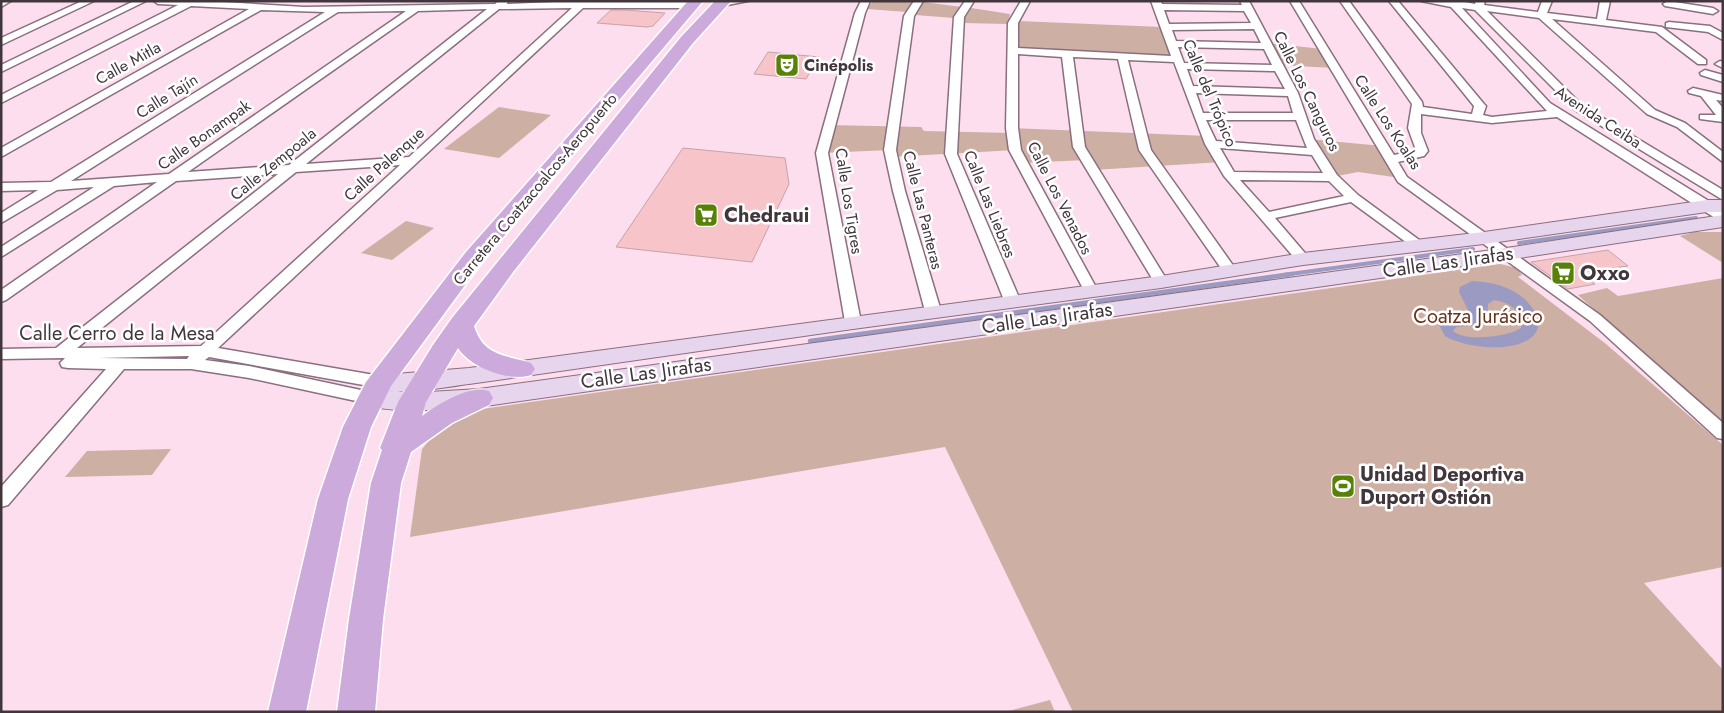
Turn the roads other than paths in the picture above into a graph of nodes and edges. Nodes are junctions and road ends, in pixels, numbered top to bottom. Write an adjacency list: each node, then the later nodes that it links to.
1 (7, 1): 24 (street)
2 (90, 1): 40 (street)
3 (142, 1): 50 (street)
4 (158, 1): 18 (street)
5 (271, 1): 30 (street, Calle Mitla)
6 (350, 1): 31 (street, Calle Tajín)
7 (744, 1): 19 (street)
8 (866, 1): 95 (street, Calle Los Tigres)
9 (919, 1): 94 (street, Calle Las Panteras)
10 (970, 1): 93 (street, Calle Las Liebres)
11 (1026, 1): 43 (street, Calle Los Venados)
12 (1294, 1): 70 (street, Calle Los Koalas)
13 (1344, 1): 58 (street)
14 (1393, 1): 64 (street)
15 (1425, 1): 23 (street)
16 (1547, 1): 32 (street)
17 (1605, 1): 34 (street)
18 (191, 2): 30 (street); 57 (street)
19 (723, 2): 48 (main road, Carretera Coatzacoalcos-Aeropuerto)
20 (1668, 2): 33 (street); 35 (street)
21 (582, 3): 22 (street); 25 (street); 69 (street, Calle Palenque)
22 (693, 3): 46 (main road, Carretera Coatzacoalcos-Aeropuerto)
23 (1455, 3): 28 (street); 59 (street, Avenida Ceiba)
24 (1, 4)
25 (501, 4): 29 (street); 72 (street, Calle Zempoala)
26 (1157, 4): 27 (street); 37 (street, Calle del Trópico)
27 (1246, 4): 36 (street, Calle Los Canguros)
28 (1480, 4): 32 (street); 80 (street, Avenida Ceiba)
29 (421, 5): 31 (street); 73 (street, Calle Bonampak)
30 (257, 9): 31 (street); 67 (street, Calle Mitla)
31 (335, 10): 77 (street, Calle Tajín)
32 (1542, 15): 34 (street); 68 (street)
33 (1717, 15)
34 (1601, 22): 38 (street)
35 (1669, 25): 38 (street); 39 (street)
36 (1258, 26): 37 (street); 42 (street, Calle Los Canguros)
37 (1166, 27): 41 (street, Calle del Trópico)
38 (1659, 29): 51 (street)
39 (1723, 36)
40 (1, 42)
41 (1172, 44): 42 (street); 47 (street, Calle del Trópico)
42 (1268, 46): 49 (street, Calle Los Canguros)
43 (1012, 51): 44 (street); 91 (street, Calle Los Venados)
44 (1067, 53): 45 (street); 90 (street)
45 (1122, 56): 47 (street); 89 (street)
46 (644, 59): 48 (main road); 71 (main road, Carretera Coatzacoalcos-Aeropuerto)
47 (1178, 63): 49 (street); 52 (street, Calle del Trópico)
48 (668, 65): 85 (main road, Carretera Coatzacoalcos-Aeropuerto)
49 (1279, 68): 54 (street, Calle Los Canguros)
50 (1, 69)
51 (1723, 79)
52 (1190, 89): 54 (street); 60 (street, Calle del Trópico)
53 (1693, 91): 55 (street)
54 (1292, 93): 63 (street, Calle Los Canguros)
55 (1706, 95): 56 (street); 62 (street)
56 (1723, 98)
57 (1, 100)
58 (1417, 110): 64 (street); 70 (street)
59 (1558, 113): 64 (street); 80 (street, Avenida Ceiba)
60 (1198, 116): 63 (street); 65 (street, Calle del Trópico)
61 (1704, 117): 62 (street)
62 (1723, 117)
63 (1300, 118): 66 (street, Calle Los Canguros)
64 (1476, 118)
65 (1212, 144): 66 (street); 74 (street, Calle del Trópico)
66 (1316, 152): 75 (street, Calle Los Canguros)
67 (1, 153)
68 (1723, 158)
69 (413, 160): 72 (street); 98 (street, Calle Palenque)
70 (1390, 160): 83 (street, Calle Los Koalas)
71 (556, 164): 85 (main road); 105 (main road, Carretera Coatzacoalcos-Aeropuerto)
72 (295, 168): 73 (street); 99 (street, Calle Zempoala)
73 (174, 176): 76 (street); 92 (street, Calle Bonampak)
74 (1230, 176): 75 (street); 81 (street, Calle del Trópico)
75 (1332, 177): 79 (street, Calle Los Canguros)
76 (111, 182): 77 (street); 86 (street)
77 (54, 186): 78 (street); 82 (street, Calle Tajín)
78 (1, 188)
79 (1353, 198): 81 (street); 84 (street, Calle Los Canguros)
80 (1720, 210): 83 (main road, Calle Las Jirafas); 87 (main road, Calle Las Jirafas)
81 (1267, 216): 88 (street, Calle del Trópico)
82 (1, 219)
83 (1484, 238): 84 (main road, Calle Las Jirafas); 87 (street, Calle Los Koalas)
84 (1419, 245): 88 (main road, Calle Las Jirafas)
85 (518, 250): 96 (main road, Carretera Coatzacoalcos-Aeropuerto)
86 (1, 253)
87 (1506, 254): 97 (main road, Calle Las Jirafas); 108 (street, Calle Los Koalas)
88 (1303, 259): 89 (main road, Calle Las Jirafas)
89 (1230, 270): 90 (main road, Calle Las Jirafas)
90 (1161, 282): 91 (main road, Calle Las Jirafas)
91 (1091, 291): 93 (main road, Calle Las Jirafas)
92 (1, 298)
93 (1012, 300): 94 (main road, Calle Las Jirafas)
94 (934, 311): 95 (main road, Calle Las Jirafas)
95 (853, 322): 97 (main road, Calle Las Jirafas)
96 (462, 324): 104 (main road); 106 (main road, Carretera Coatzacoalcos-Aeropuerto)
97 (787, 342): 104 (main road, Calle Las Jirafas); 107 (main road, Calle Las Jirafas)
98 (205, 350): 99 (street, Calle Cerro de la Mesa); 103 (street, Calle Palenque); 105 (street, Calle Cerro de la Mesa)
99 (61, 352): 100 (street, Calle Cerro de la Mesa)
100 (1, 354)
101 (1, 363): 102 (street, Calle Cerro de la Mesa)
102 (120, 363): 103 (street, Calle Cerro de la Mesa); 110 (street)
103 (191, 364): 105 (street, Calle Cerro de la Mesa)
104 (522, 369): 106 (main road, Calle Las Jirafas)
105 (375, 390): 106 (main road, Calle Las Jirafas); 111 (main road, Carretera Coatzacoalcos-Aeropuerto)
106 (417, 391): 107 (main road, Calle Las Jirafas); 109 (main road, Carretera Coatzacoalcos-Aeropuerto)
107 (479, 398): 109 (main road)
108 (1723, 433)
109 (395, 448): 112 (main road, Carretera Coatzacoalcos-Aeropuerto)
110 (1, 500)
111 (287, 712)
112 (356, 712)

